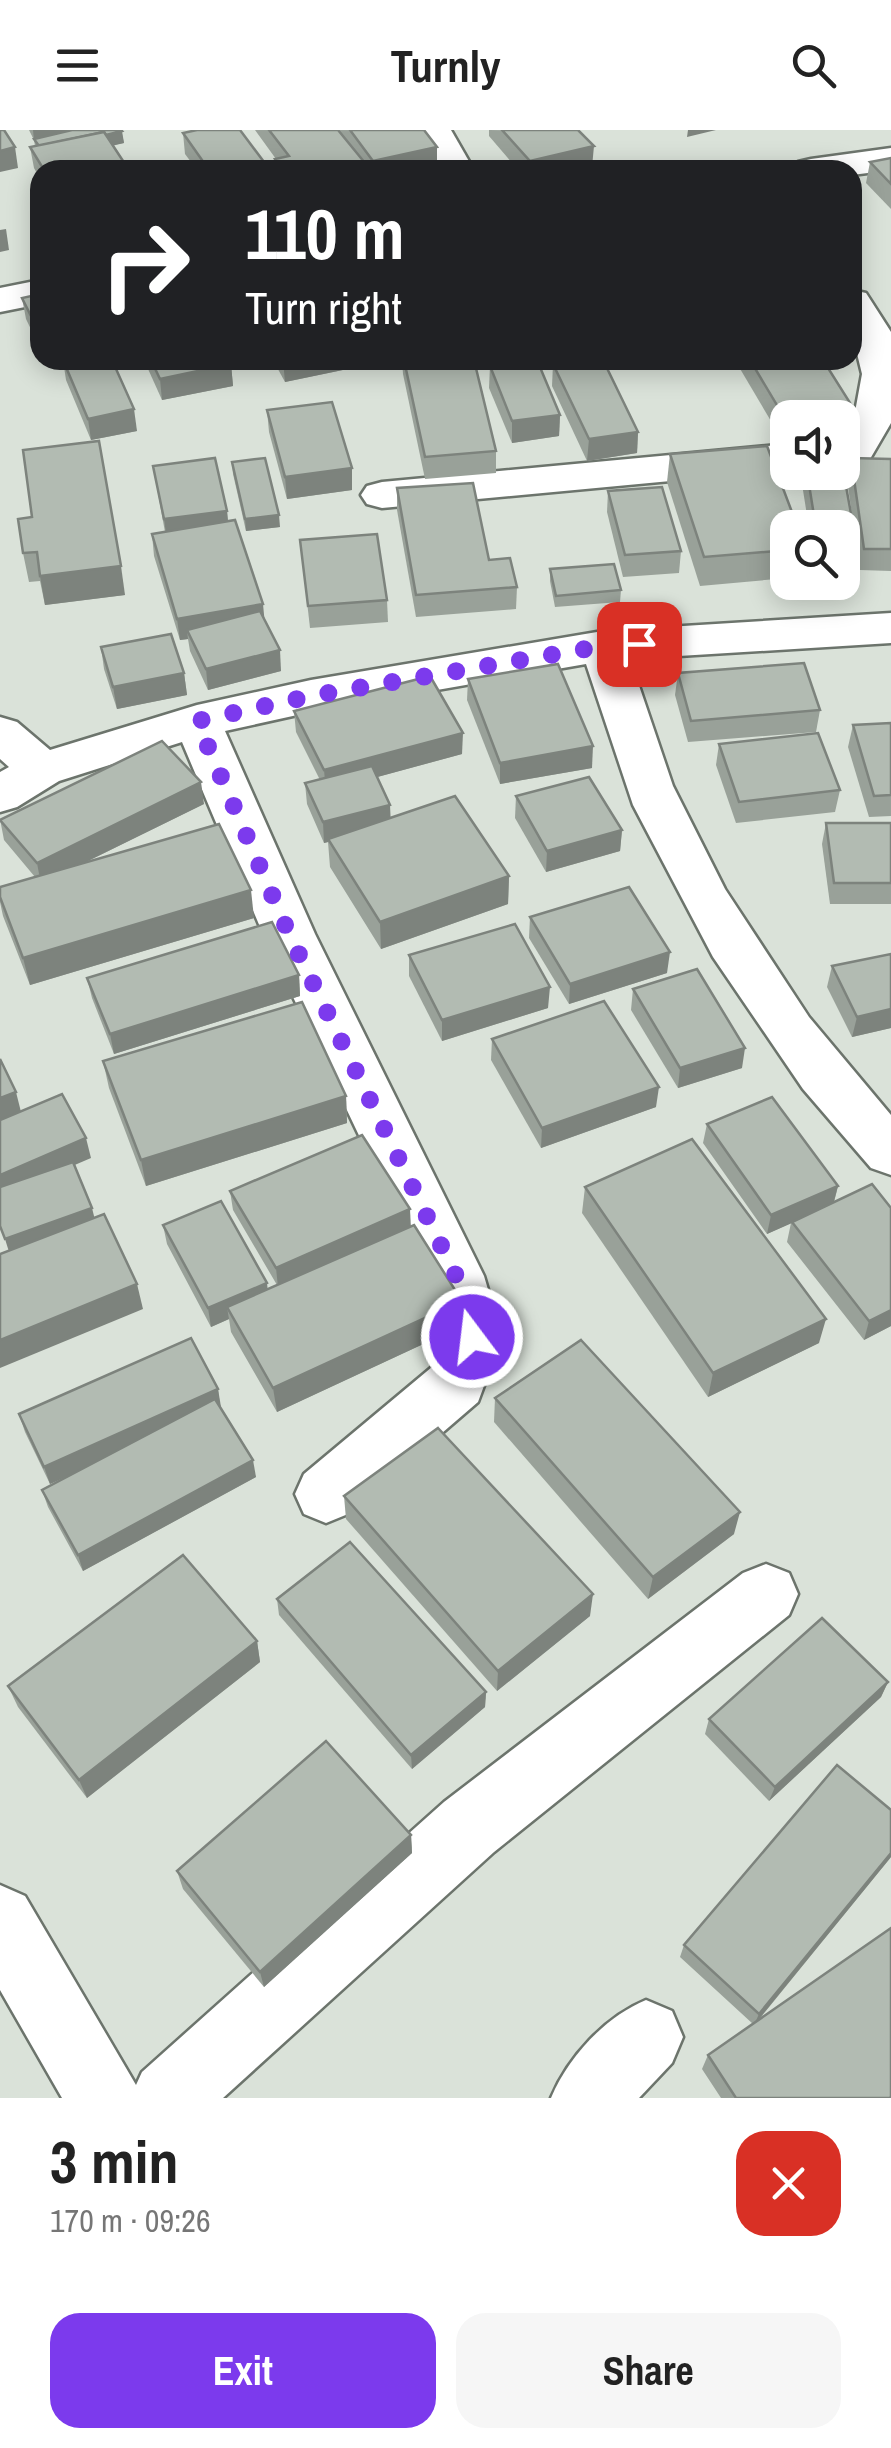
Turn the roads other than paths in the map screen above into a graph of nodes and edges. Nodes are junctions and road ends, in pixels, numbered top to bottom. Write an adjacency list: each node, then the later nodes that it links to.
1 (434, 130): 3 (street)
2 (891, 159): 4 (street)
3 (450, 160)
4 (862, 163)
5 (30, 294): 6 (street)
6 (0, 300)
7 (862, 311): 8 (street)
8 (860, 443)
9 (770, 459): 10 (street)
10 (382, 494)
11 (891, 628): 12 (street)
12 (603, 646): 13 (street); 17 (street)
13 (197, 721): 15 (street); 18 (street)
14 (0, 733): 15 (street)
15 (42, 769): 16 (street)
16 (0, 795)
17 (891, 1152)
18 (326, 1494)
19 (766, 1594): 23 (street)
20 (0, 1920): 22 (street)
21 (646, 2037): 24 (street)
22 (104, 2098)
23 (168, 2098)
24 (588, 2098)

